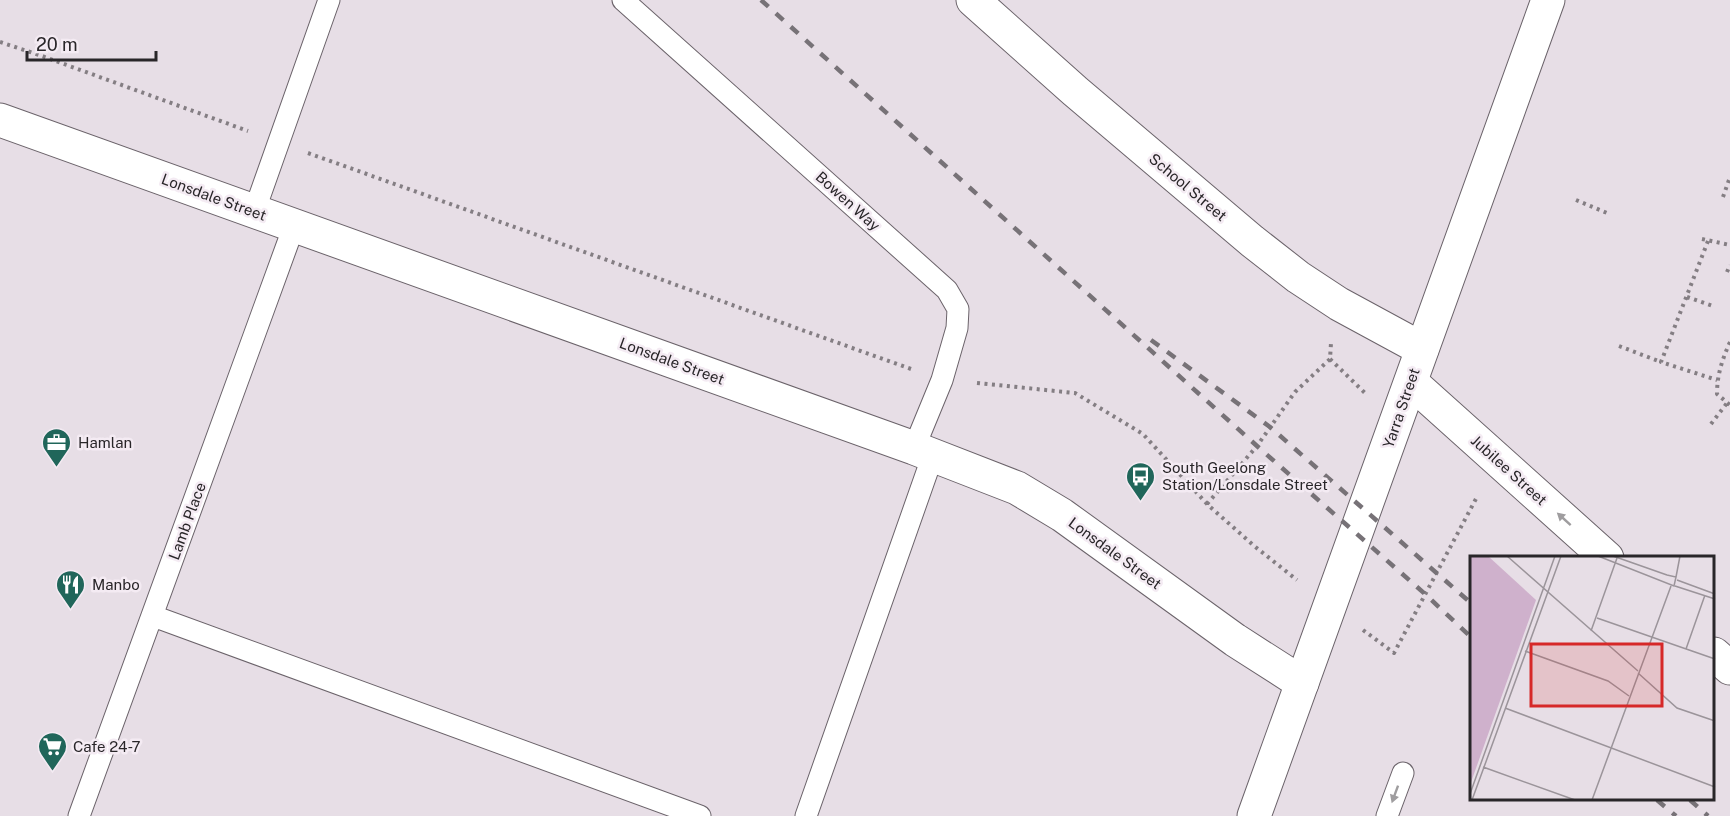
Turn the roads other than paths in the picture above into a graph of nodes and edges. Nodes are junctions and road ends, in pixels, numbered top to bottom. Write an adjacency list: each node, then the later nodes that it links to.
1 (329, 0): 6 (lane)
2 (623, 0): 10 (lane, Bowen Way)
3 (973, 0): 8 (street, School Street)
4 (1548, 0): 8 (street, Yarra Street)
5 (0, 120): 6 (street, Lonsdale Street)
6 (254, 212): 7 (street, Lonsdale Street)
7 (294, 226): 10 (street, Lonsdale Street); 12 (lane, Lamb Place)
8 (1422, 349): 9 (street, Yarra Street)
9 (1411, 382): 11 (street, Jubilee Street, one-way to 9); 15 (street, Yarra Street)
10 (923, 452): 15 (street, Lonsdale Street); 19 (lane, Bowen Way)
11 (1605, 556)
12 (153, 616): 17 (lane, Lamb Place); 18 (lane)
13 (1715, 656): 14 (street)
14 (1730, 668)
15 (1302, 683): 20 (street, Yarra Street)
16 (1403, 773): 21 (lane, one-way to 21)
17 (79, 816)
18 (700, 816)
19 (806, 816)
20 (1254, 816)
21 (1387, 816)

